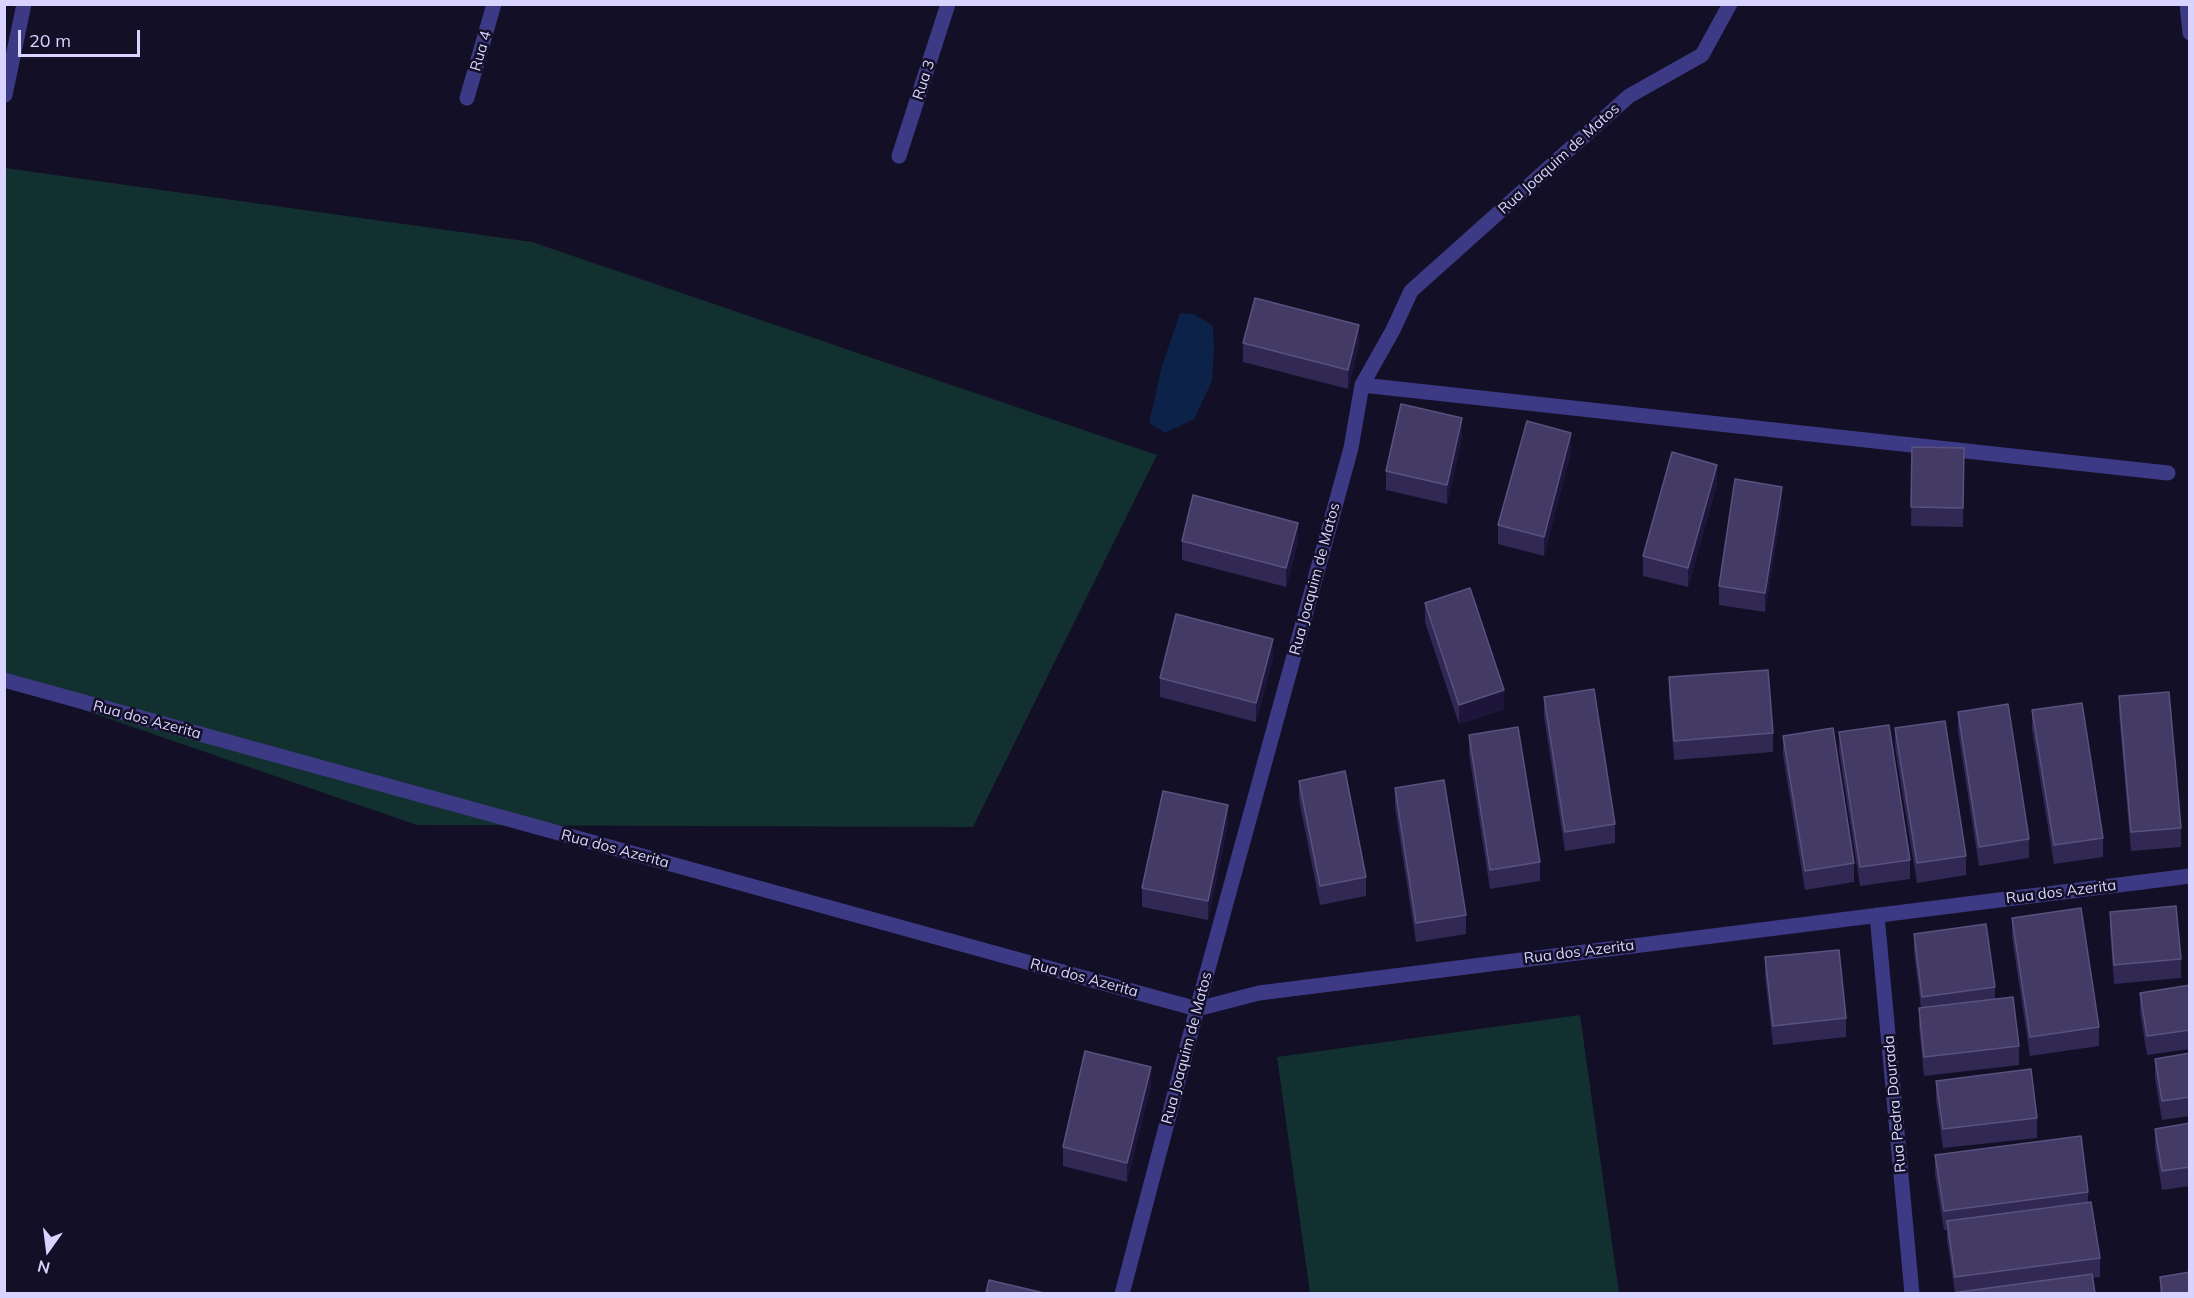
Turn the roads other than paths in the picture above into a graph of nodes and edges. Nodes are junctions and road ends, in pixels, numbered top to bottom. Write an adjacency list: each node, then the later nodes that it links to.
1 (24, 4): 7 (street)
2 (494, 4): 8 (street, Rua 4)
3 (948, 4): 9 (street, Rua 3)
4 (1730, 4): 10 (street, Rua Joaquim de Matos)
5 (2187, 4): 6 (street)
6 (2190, 33)
7 (5, 95)
8 (467, 98)
9 (899, 156)
10 (1362, 385): 11 (street); 15 (street, Rua Joaquim de Matos)
11 (2168, 473)
12 (4, 680): 15 (street, Rua dos Azerita)
13 (2190, 876): 14 (street, Rua dos Azerita)
14 (1877, 915): 15 (street, Rua dos Azerita); 17 (street, Rua Pedra Dourada)
15 (1197, 1009): 16 (street, Rua Joaquim de Matos)
16 (1122, 1293)
17 (1912, 1293)

